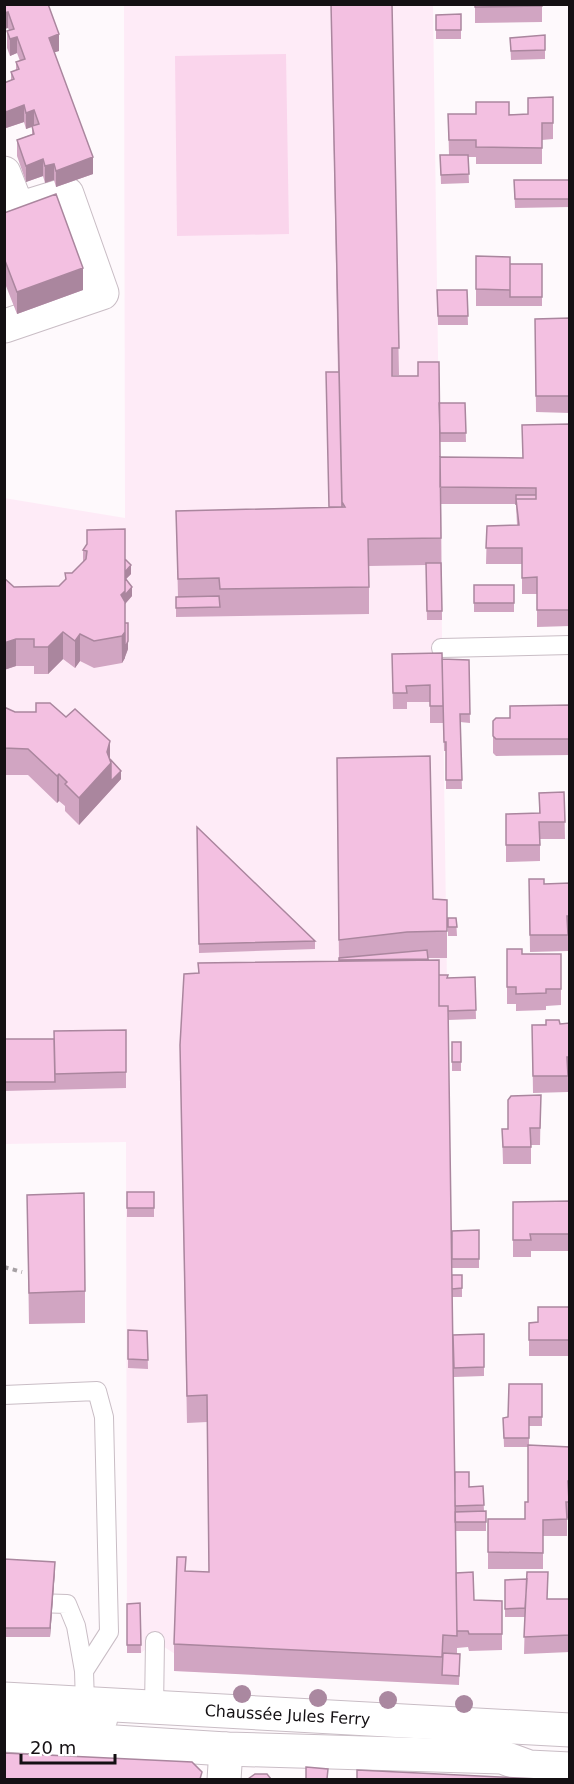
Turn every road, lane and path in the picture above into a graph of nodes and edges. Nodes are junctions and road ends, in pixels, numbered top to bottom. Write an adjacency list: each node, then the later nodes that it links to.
1 (4, 173): 2 (main road)
2 (11, 212): 3 (main road)
3 (5, 325)
4 (570, 645): 5 (lane)
5 (441, 648)
6 (4, 1267): 7 (path)
7 (22, 1272)
8 (4, 1395): 11 (lane)
9 (4, 1602): 11 (lane)
10 (155, 1641): 14 (lane)
11 (84, 1671): 13 (lane)
12 (4, 1699): 13 (main road, Chaussée Jules Ferry)
13 (84, 1704): 14 (main road, Chaussée Jules Ferry)
14 (154, 1709): 16 (main road, Chaussée Jules Ferry)
15 (4, 1716): 18 (lane)
16 (570, 1730)
17 (4, 1735): 19 (main road, Chaussée Jules Ferry)
18 (570, 1745)
19 (225, 1764): 20 (main road, Chaussée Jules Ferry)
20 (570, 1769)

